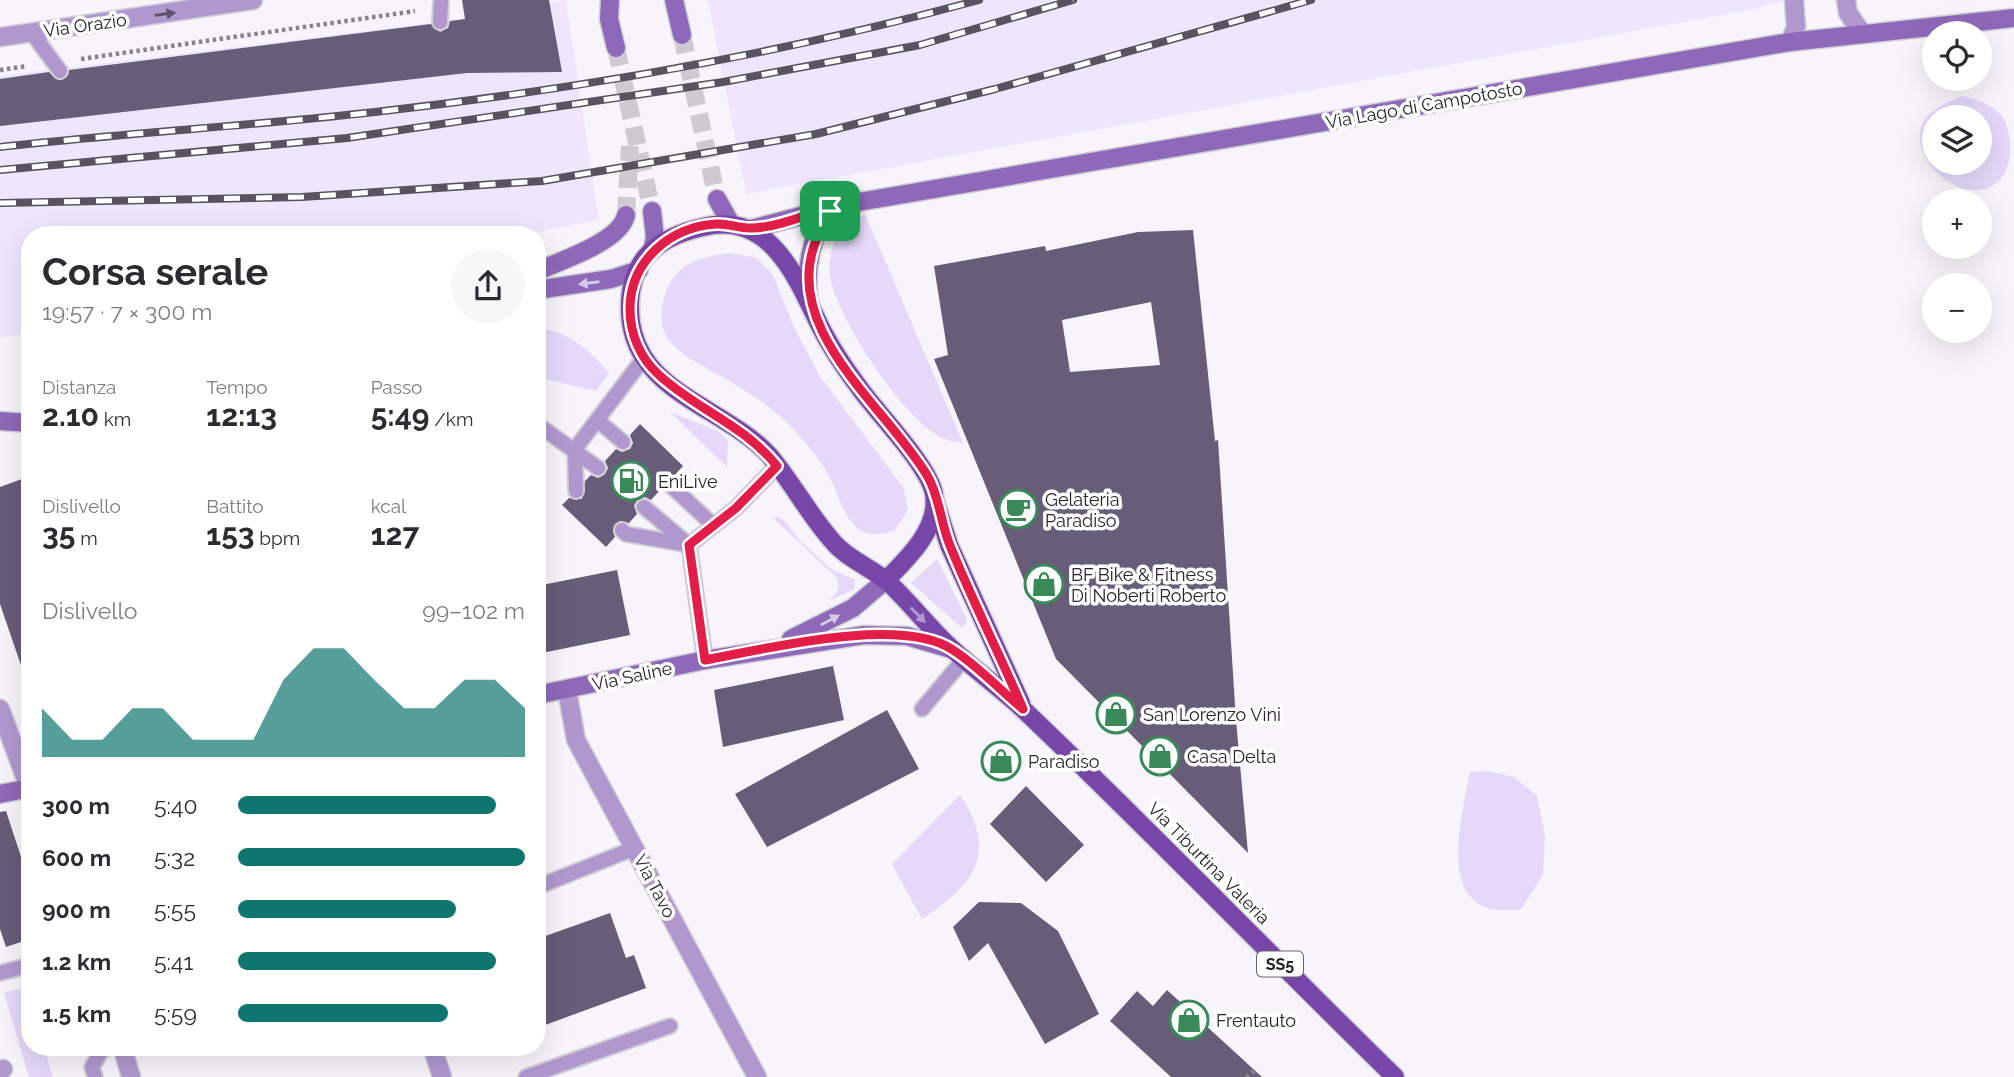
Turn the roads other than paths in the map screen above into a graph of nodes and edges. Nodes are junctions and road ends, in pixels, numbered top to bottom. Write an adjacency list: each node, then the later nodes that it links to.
1 (253, 0): 9 (street, Via Orazio, one-way to 1)
2 (441, 0): 8 (lane)
3 (610, 0): 14 (street)
4 (674, 0): 11 (street)
5 (1794, 0): 13 (street)
6 (1846, 0): 10 (street)
7 (2014, 18): 10 (street, Via Lago di Campotosto)
8 (440, 22)
9 (32, 33): 12 (street, Via Orazio); 15 (lane)
10 (1861, 33): 13 (street, Via Lago di Campotosto)
11 (682, 36)
12 (0, 37)
13 (1790, 42): 17 (street, Via Lago di Campotosto)
14 (616, 48)
15 (57, 67)
16 (717, 199): 20 (street)
17 (835, 206): 21 (street, Via Lago di Campotosto); 26 (street)
18 (652, 211): 22 (street)
19 (626, 215): 23 (street)
20 (731, 224): 21 (main road, SS5); 22 (main road, SS5)
21 (751, 229): 26 (main road, SS5)
22 (652, 251): 24 (main road, SS5)
23 (546, 267)
24 (639, 270): 25 (street, one-way to 25); 27 (main road, SS5)
25 (546, 289)
26 (809, 301): 38 (main road, SS5)
27 (644, 358): 28 (lane); 34 (main road, SS5)
28 (597, 419): 32 (lane); 33 (lane)
29 (0, 421): 30 (street)
30 (21, 422)
31 (546, 430): 33 (lane)
32 (622, 442)
33 (575, 449): 35 (lane); 37 (lane)
34 (777, 466): 40 (lane); 43 (main road, SS5)
35 (598, 468)
36 (667, 482): 40 (lane)
37 (576, 491)
38 (935, 500): 43 (main road); 51 (main road, Via Tiburtina Valeria / SS5)
39 (644, 507): 42 (lane)
40 (713, 525): 42 (lane)
41 (622, 530): 42 (lane)
42 (689, 545): 46 (lane)
43 (886, 580): 44 (street, Via Saline, one-way to 43); 45 (main road, Via Tiburtina Valeria / SS5, one-way to 45)
44 (768, 648): 45 (street, Via Saline); 46 (street, Via Saline)
45 (958, 654): 50 (lane); 51 (main road, Via Tiburtina Valeria / SS5)
46 (705, 660): 47 (street, Via Saline)
47 (567, 690): 48 (street, Via Saline); 55 (street, Via Tavo)
48 (546, 694)
49 (0, 709): 52 (street)
50 (922, 709)
51 (1023, 709): 68 (main road, Via Tiburtina Valeria / SS5)
52 (21, 765)
53 (21, 790): 54 (street)
54 (0, 794)
55 (635, 848): 56 (lane); 67 (street, Via Tavo)
56 (546, 883)
57 (21, 968): 58 (lane)
58 (0, 974)
59 (670, 1026): 66 (lane)
60 (98, 1056): 63 (lane)
61 (125, 1056): 64 (street)
62 (435, 1056): 65 (street)
63 (95, 1077)
64 (131, 1077)
65 (442, 1077)
66 (526, 1077)
67 (757, 1077)
68 (1395, 1077)

